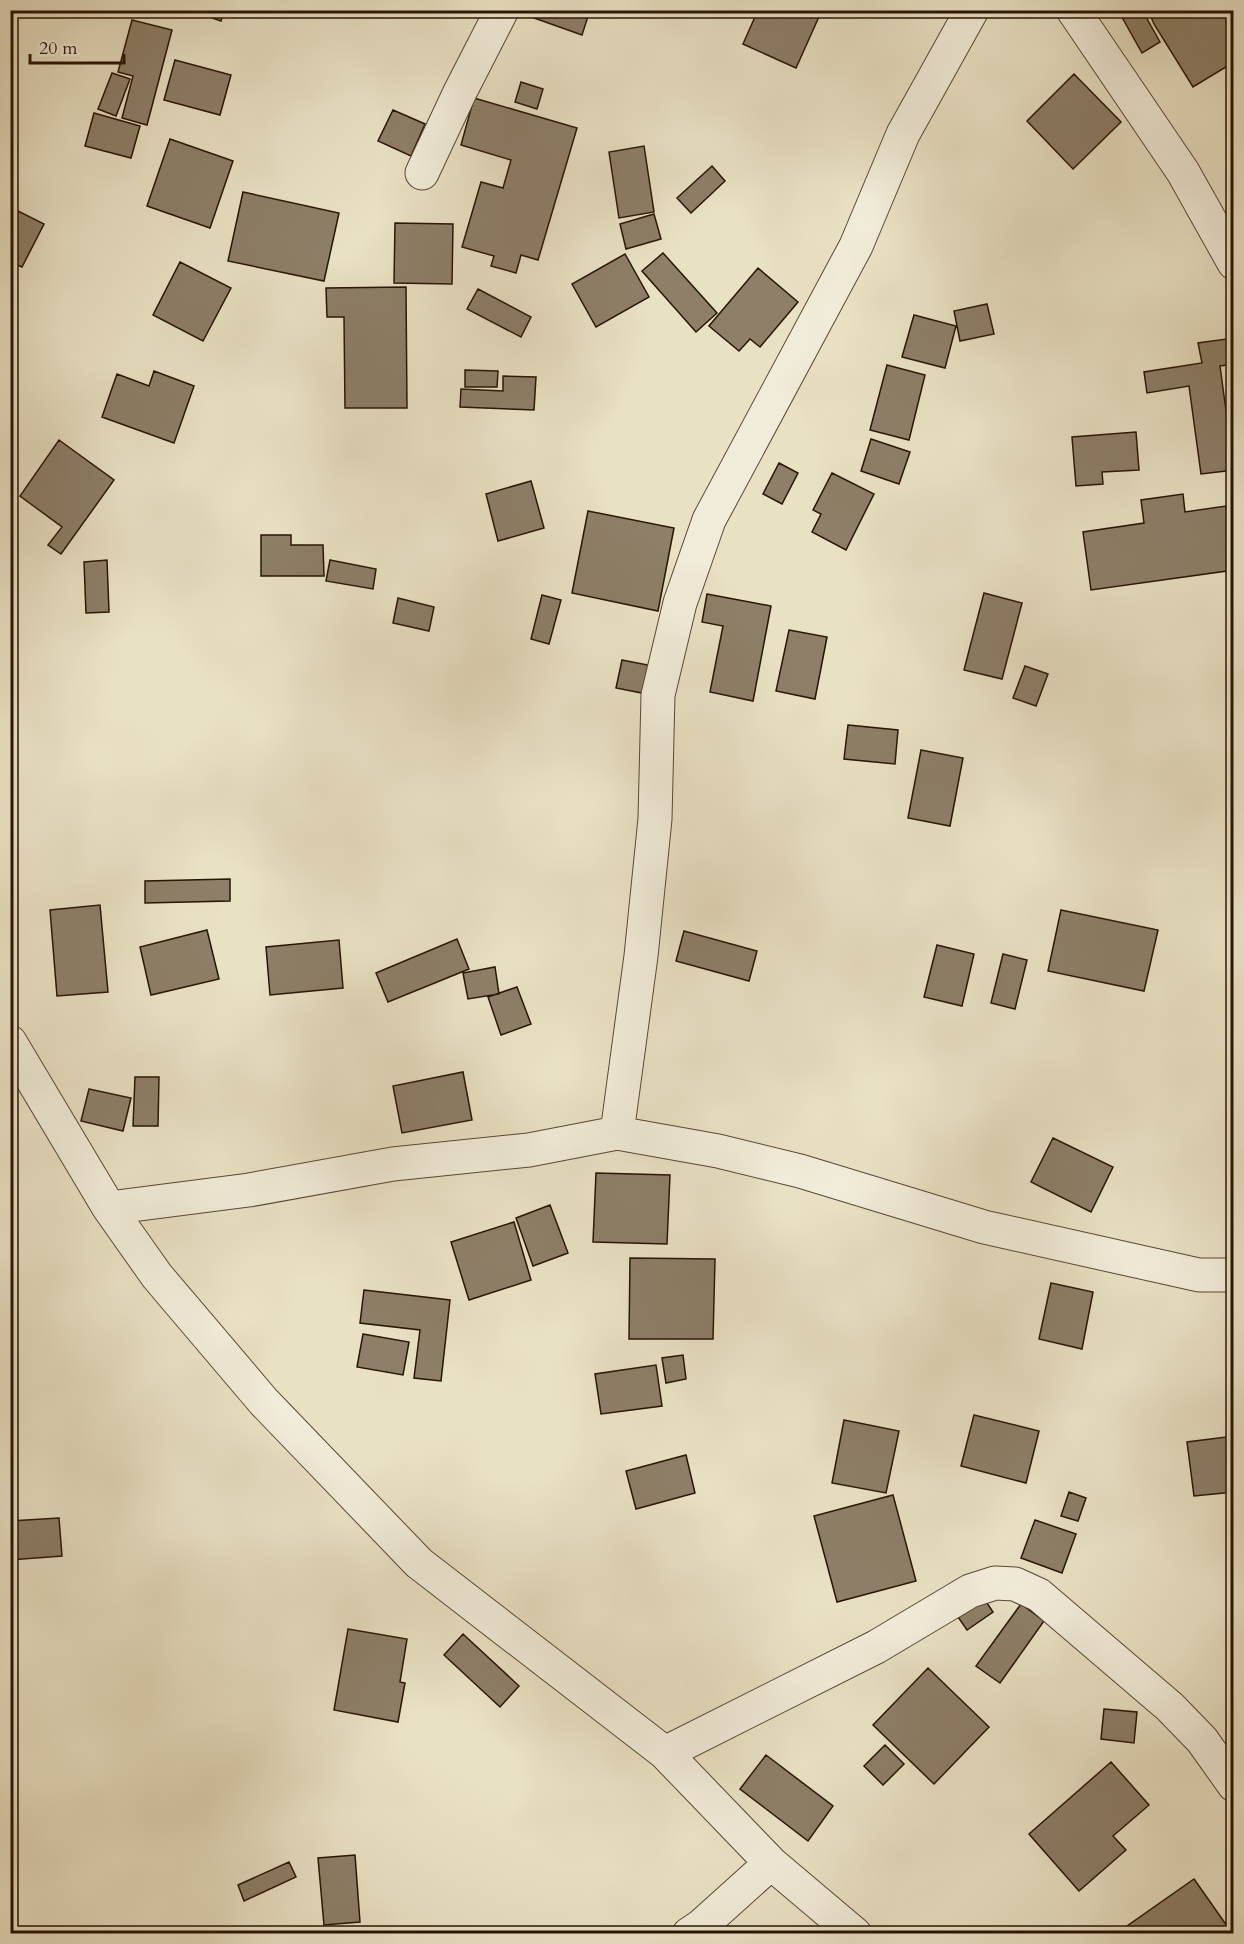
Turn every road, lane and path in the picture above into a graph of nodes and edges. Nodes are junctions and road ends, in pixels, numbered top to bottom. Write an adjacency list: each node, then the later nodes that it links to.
1 (502, 10): 4 (street)
2 (972, 10): 7 (street)
3 (1072, 10): 5 (street)
4 (422, 173)
5 (1233, 263)
6 (10, 1042): 8 (street)
7 (617, 1133): 8 (street); 9 (street)
8 (109, 1208): 10 (street)
9 (1233, 1275)
10 (665, 1753): 11 (street); 12 (street)
11 (1233, 1785)
12 (771, 1863): 13 (street); 14 (street)
13 (689, 1934)
14 (855, 1934)

